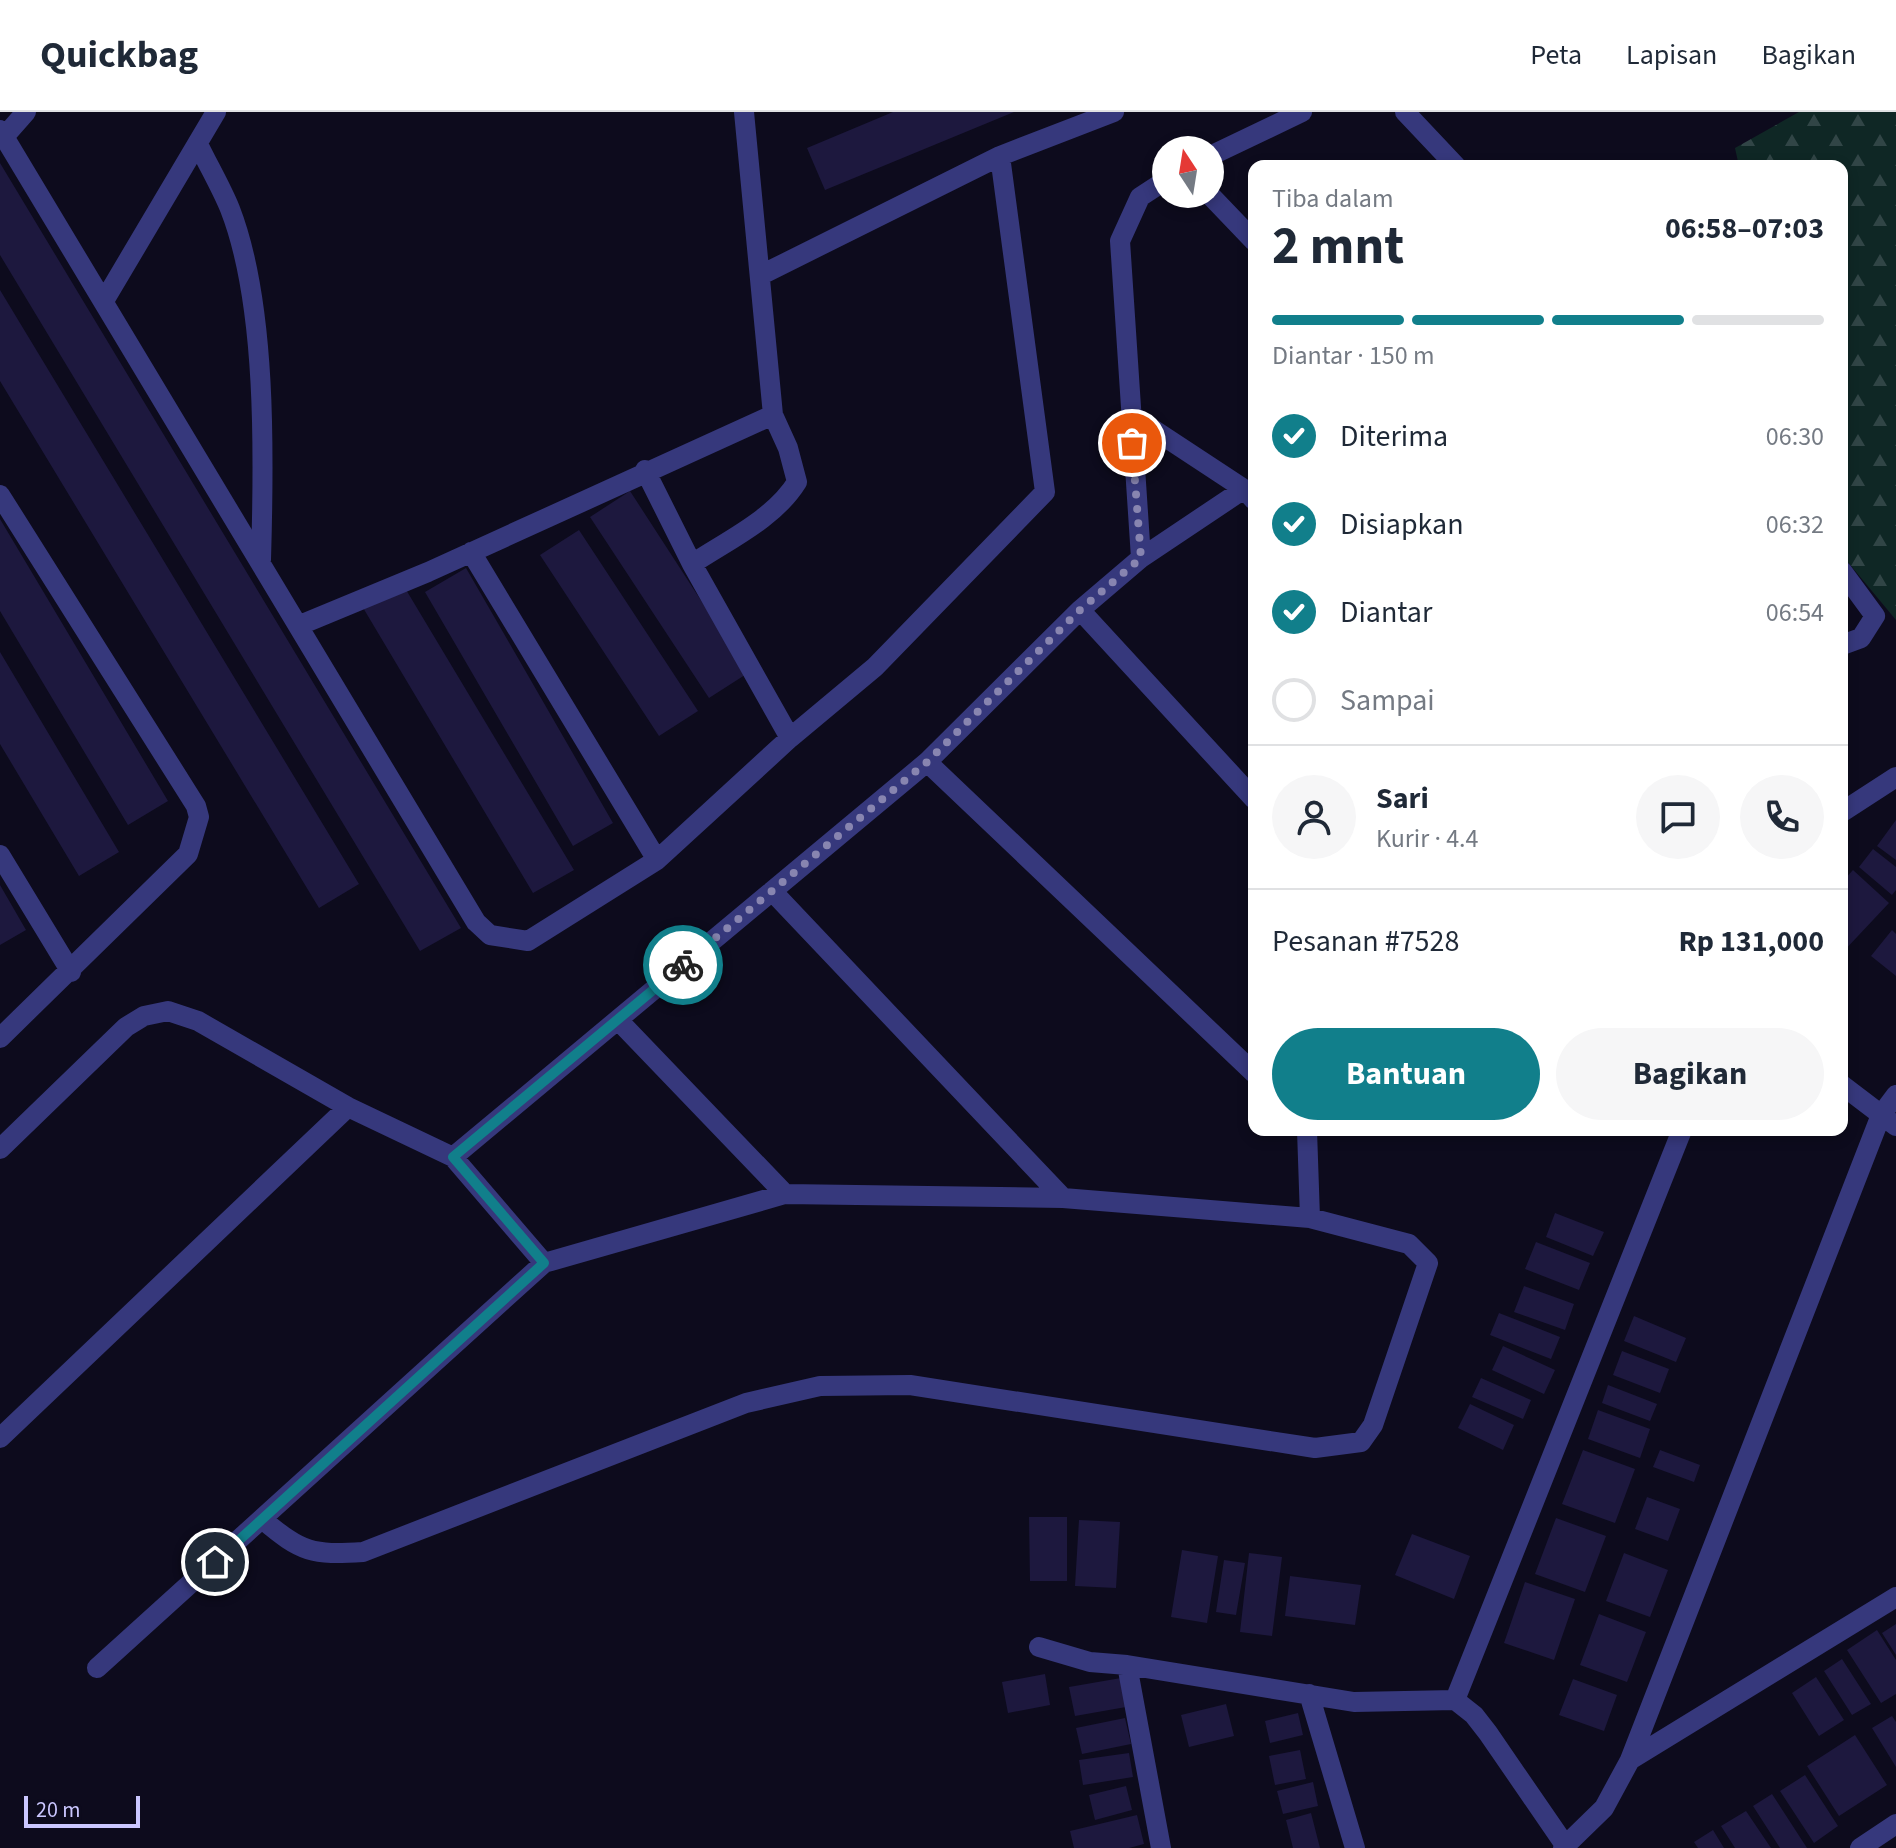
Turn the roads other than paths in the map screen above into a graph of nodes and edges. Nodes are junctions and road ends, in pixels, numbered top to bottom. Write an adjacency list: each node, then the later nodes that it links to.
1 (26, 112): 7 (street)
2 (216, 112): 8 (street)
3 (744, 112): 15 (street)
4 (1114, 112): 10 (street)
5 (1302, 112): 9 (street)
6 (1405, 112): 11 (street)
7 (2, 133): 16 (street)
8 (198, 144): 16 (street); 25 (street)
9 (1224, 149)
10 (1000, 156): 15 (street); 31 (street)
11 (1450, 160)
12 (1152, 189): 17 (street)
13 (1222, 208): 14 (street)
14 (1248, 235)
15 (761, 275): 18 (street)
16 (104, 301): 25 (street)
17 (1130, 414): 20 (street); 24 (street)
18 (773, 415): 19 (street); 26 (street)
19 (645, 470): 23 (street); 26 (street)
20 (1248, 494)
21 (1248, 496): 24 (street)
22 (1, 500): 39 (street)
23 (471, 552): 29 (street); 37 (street)
24 (1141, 558): 28 (street)
25 (261, 560): 29 (street)
26 (692, 564): 31 (street)
27 (1848, 579): 30 (street)
28 (1080, 610): 32 (street); 34 (street)
29 (300, 625): 37 (street)
30 (1848, 643)
31 (790, 738): 37 (street)
32 (927, 762): 38 (street); 42 (street)
33 (1896, 777): 35 (street)
34 (1248, 792)
35 (1848, 808)
36 (0, 855): 39 (street)
37 (657, 860)
38 (772, 891): 40 (street); 52 (street)
39 (71, 972): 41 (street)
40 (618, 1020): 50 (street); 51 (street)
41 (0, 1038)
42 (1248, 1067)
43 (1848, 1090): 46 (street)
44 (1896, 1095): 46 (street)
45 (348, 1107): 49 (street); 50 (street); 55 (street)
46 (1889, 1121): 63 (street)
47 (1307, 1136): 53 (street)
48 (1680, 1136): 62 (street)
49 (0, 1149)
50 (453, 1157): 54 (street)
51 (785, 1194): 52 (street); 54 (street)
52 (1063, 1198): 53 (street)
53 (1310, 1218): 56 (street)
54 (544, 1263): 56 (street)
55 (0, 1438)
56 (262, 1519): 60 (street)
57 (1894, 1595): 63 (street)
58 (1039, 1647): 59 (street)
59 (1127, 1665): 61 (street); 66 (street)
60 (97, 1668)
61 (1309, 1694): 62 (street); 67 (street)
62 (1455, 1700): 65 (street)
63 (1630, 1760): 65 (street)
64 (1896, 1824): 68 (street)
65 (1565, 1847)
66 (1161, 1848)
67 (1355, 1848)
68 (1860, 1848)

